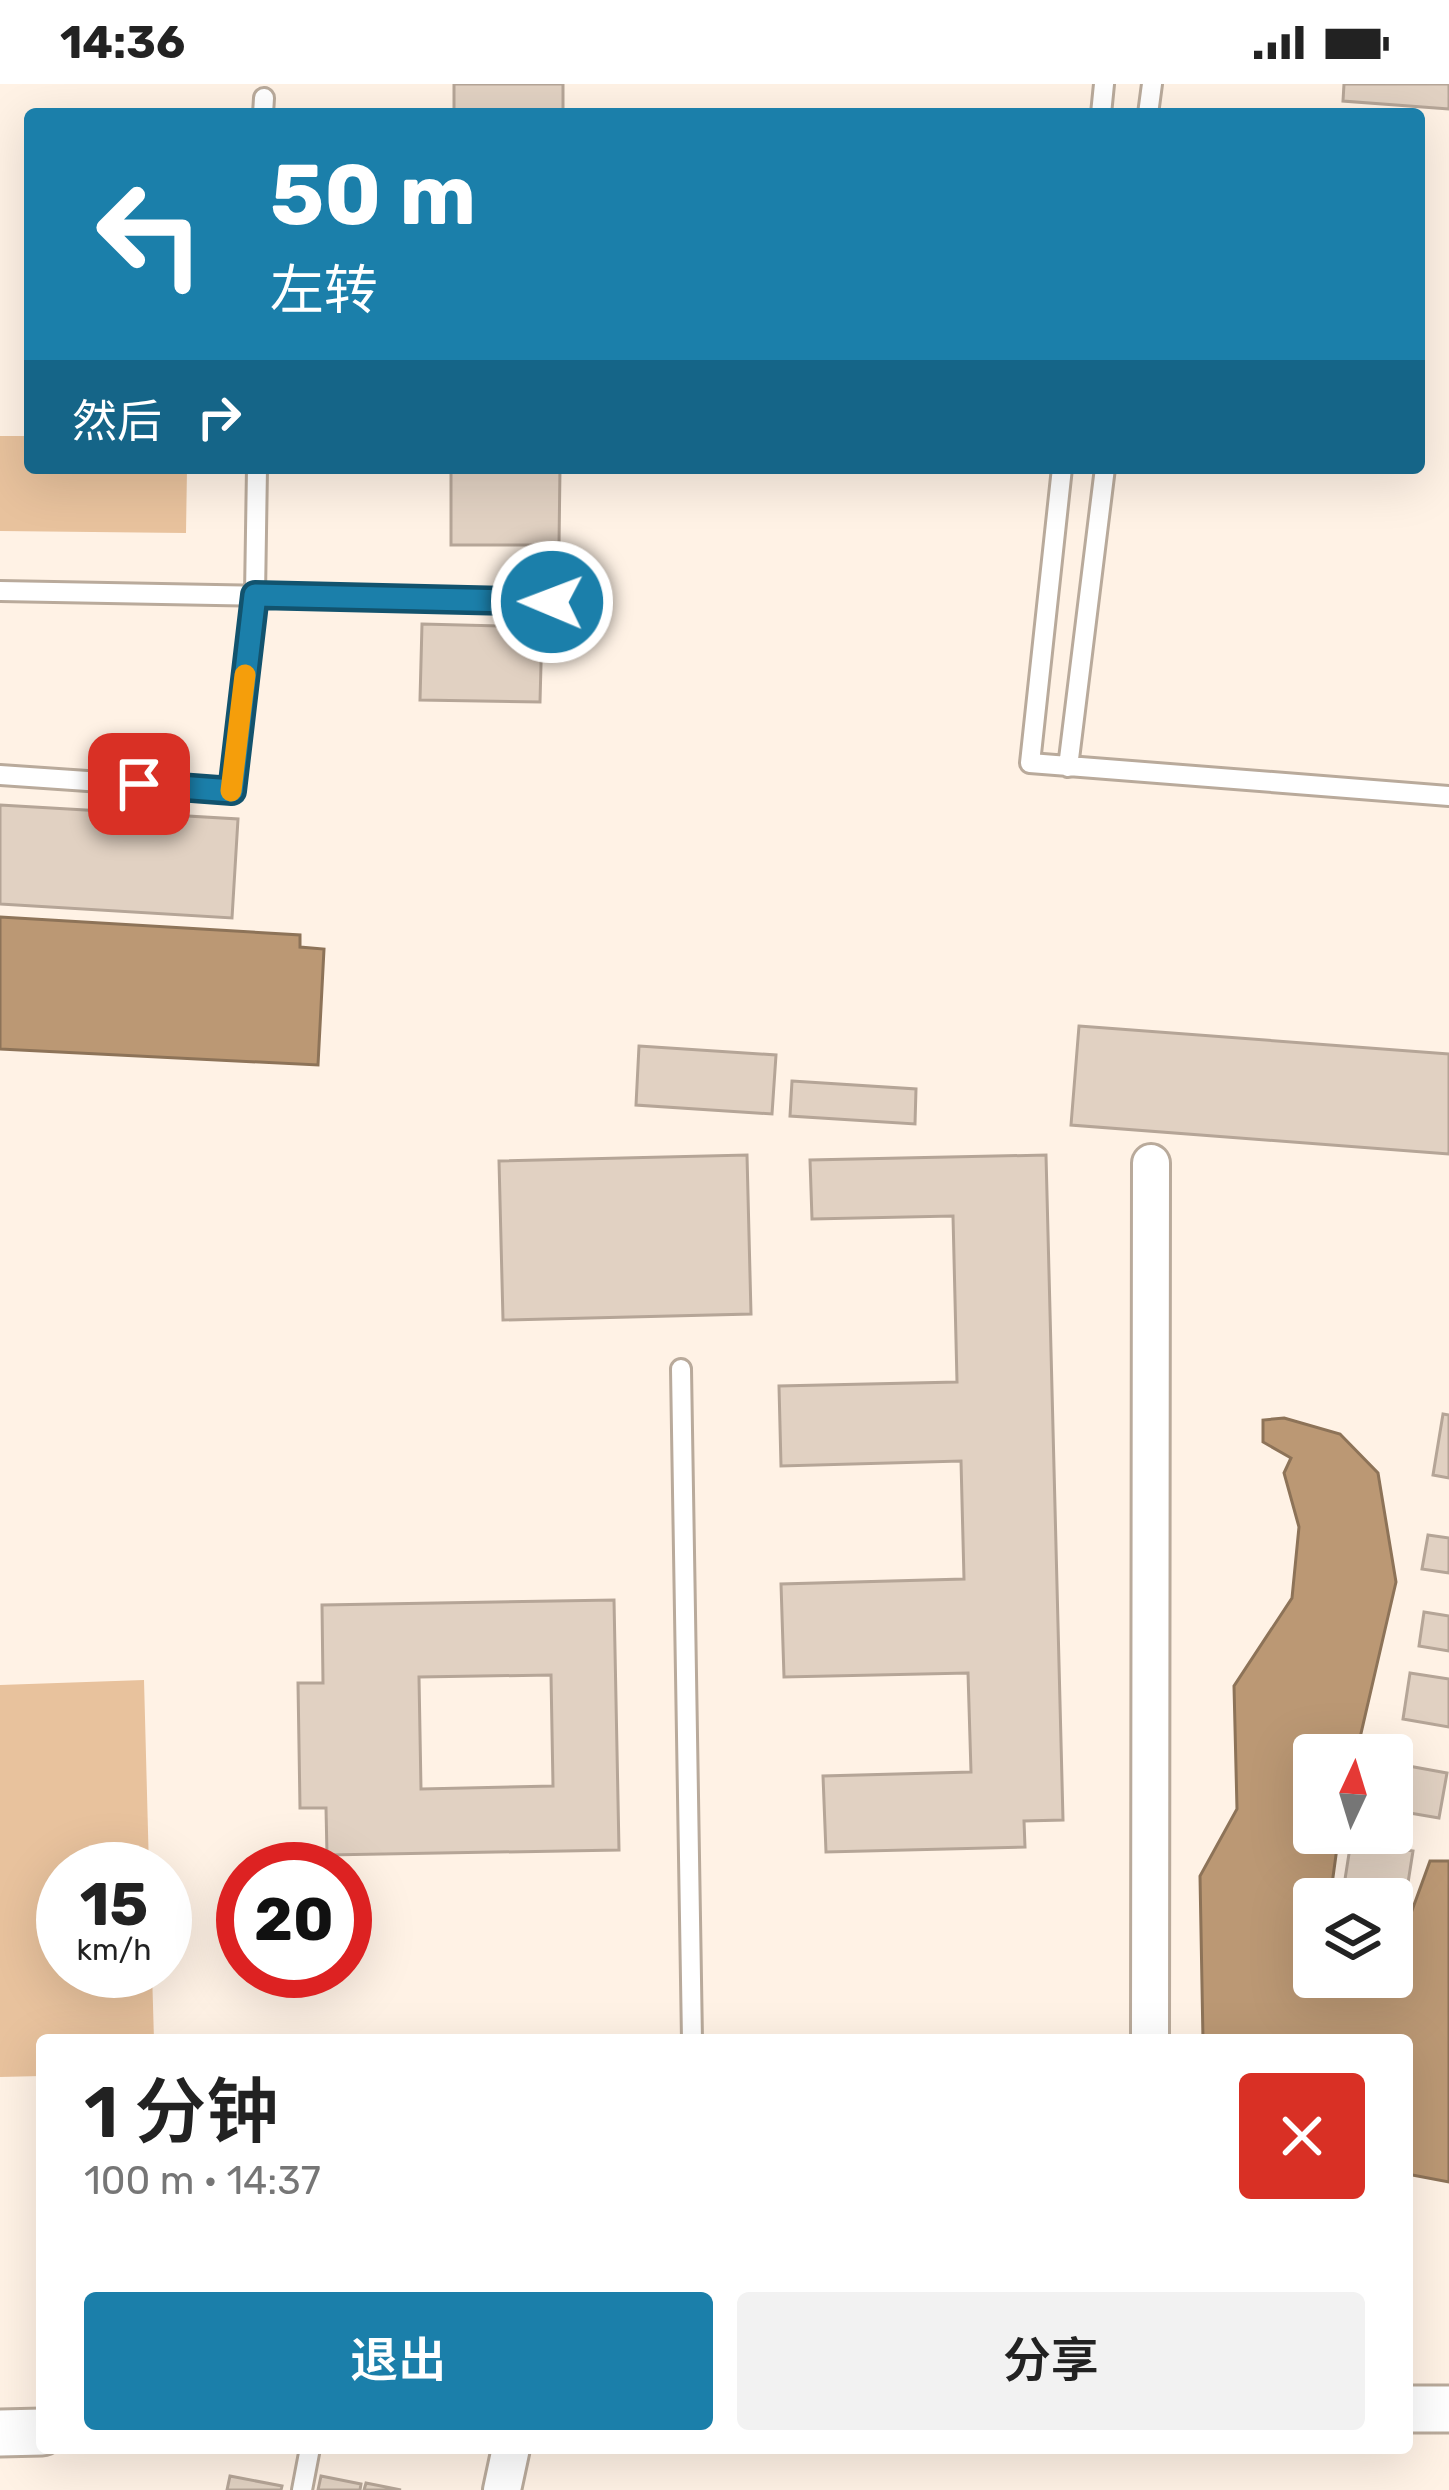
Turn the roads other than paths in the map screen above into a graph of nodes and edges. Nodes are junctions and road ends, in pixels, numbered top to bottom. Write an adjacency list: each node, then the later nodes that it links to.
1 (257, 474): 5 (lane)
2 (1061, 474): 7 (lane)
3 (1104, 474): 7 (lane)
4 (0, 591): 5 (lane)
5 (255, 595): 6 (lane); 8 (lane)
6 (594, 602)
7 (1068, 767): 9 (lane)
8 (0, 775)
9 (1449, 796)
10 (1151, 1163): 13 (street)
11 (681, 1369): 12 (lane)
12 (692, 2034)
13 (1150, 2034)
14 (1413, 2409): 15 (street)
15 (1449, 2409)
16 (36, 2432): 17 (street)
17 (0, 2433)
18 (309, 2454): 20 (lane)
19 (510, 2454): 21 (street)
20 (302, 2490)
21 (502, 2490)

